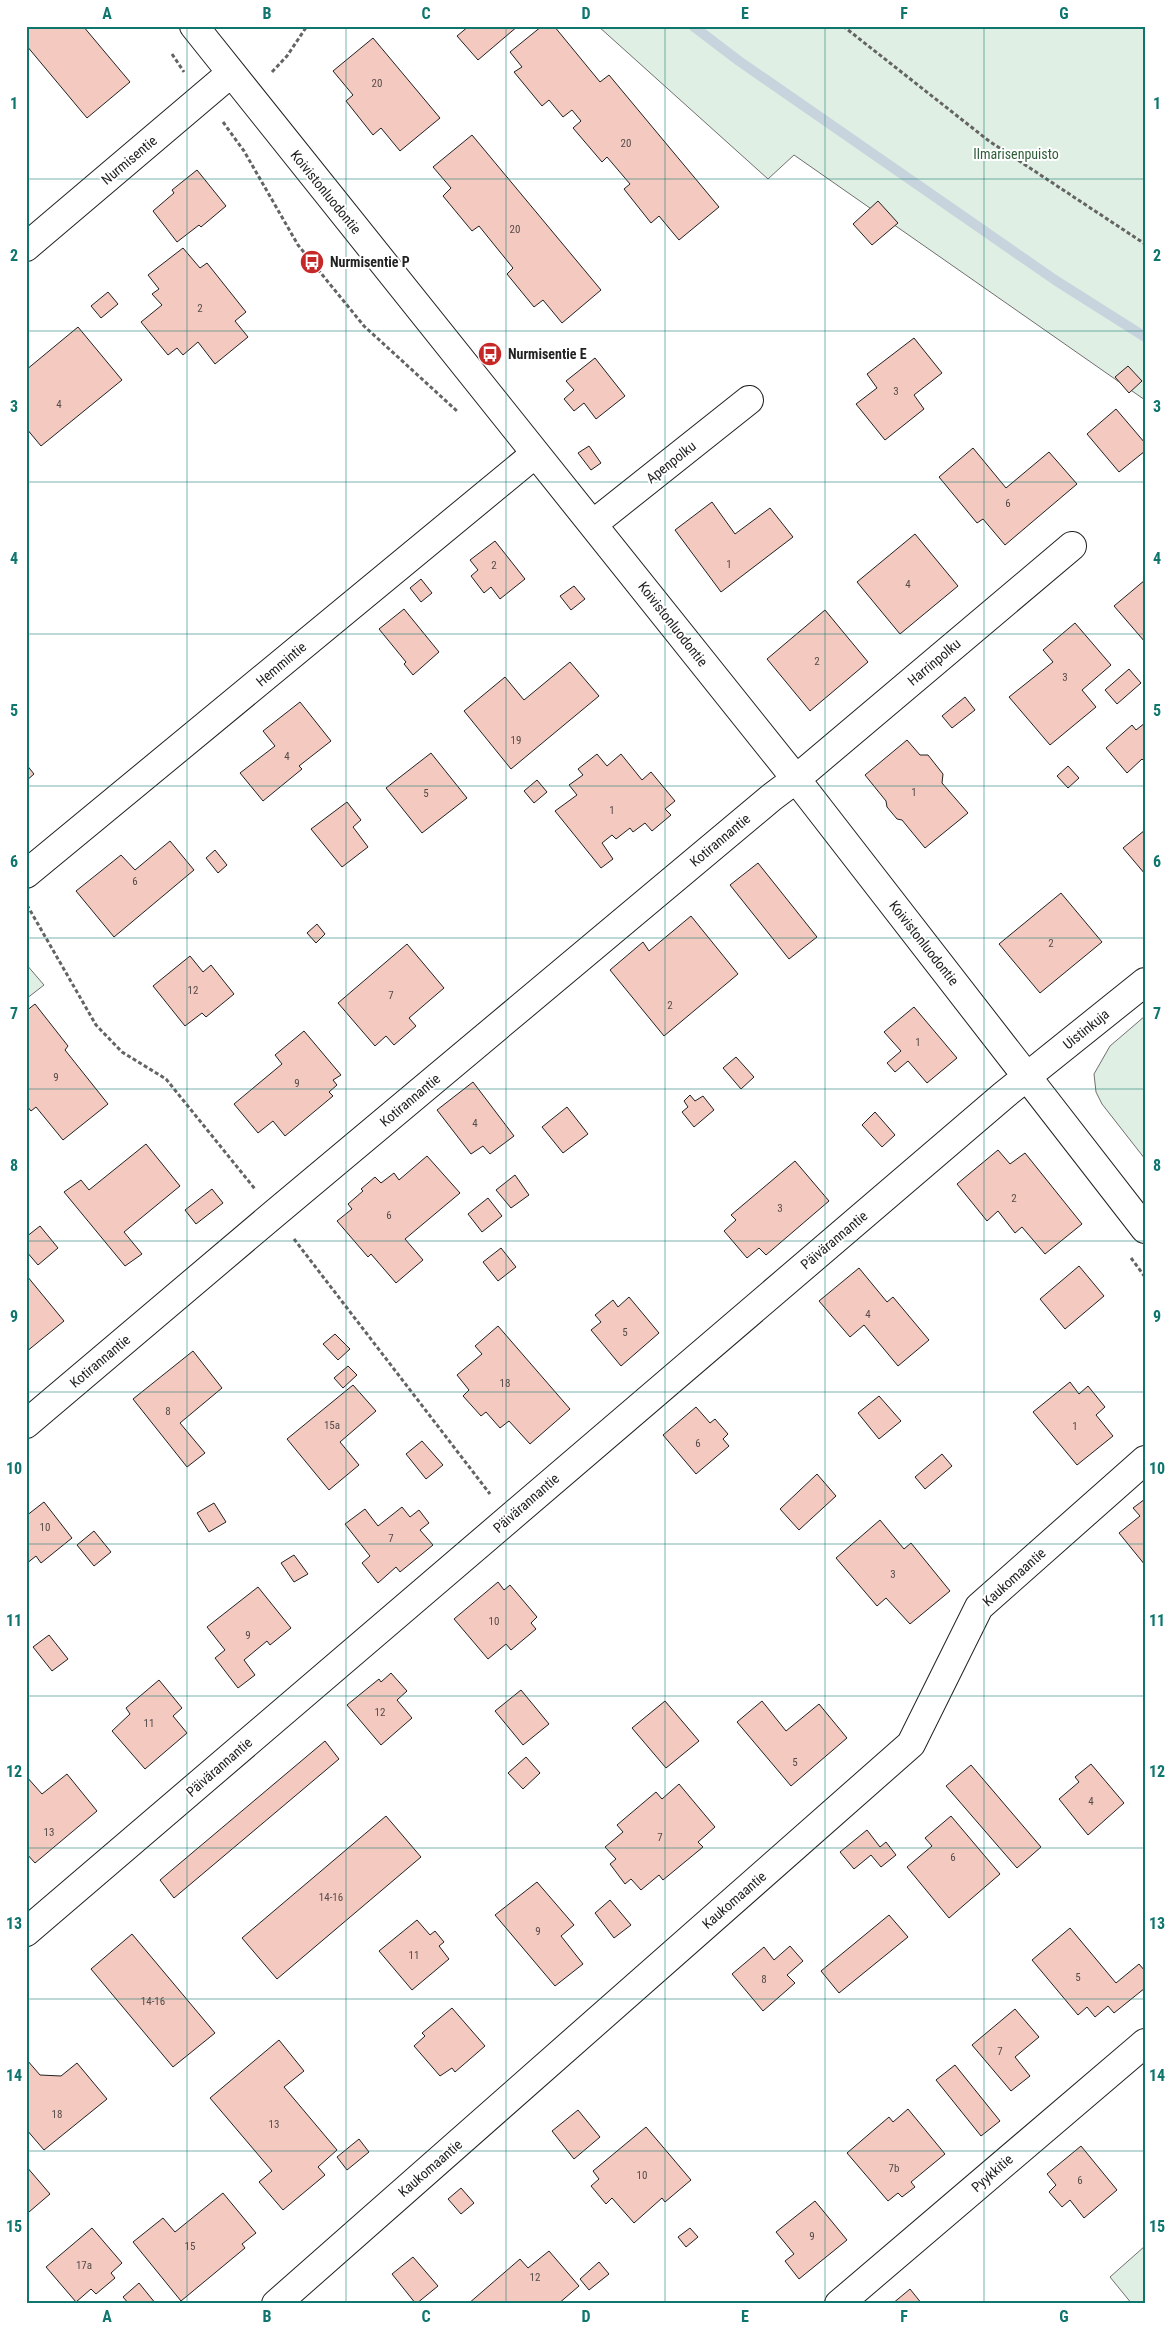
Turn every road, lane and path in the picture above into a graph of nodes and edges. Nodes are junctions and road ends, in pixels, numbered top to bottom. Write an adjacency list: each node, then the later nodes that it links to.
1 (843, 26): 6 (path)
2 (197, 27): 4 (street, Koivistonluodontie)
3 (170, 51): 5 (path)
4 (231, 73): 5 (street, Nurmisentie); 10 (street, Koivistonluodontie)
5 (203, 98): 7 (street, Nurmisentie); 9 (path)
6 (1145, 244)
7 (26, 247)
8 (750, 400): 11 (street, Apenpolku)
9 (462, 415)
10 (535, 454): 11 (street, Koivistonluodontie); 14 (street, Hemmintie)
11 (594, 524): 13 (street, Koivistonluodontie)
12 (1072, 546): 13 (street, Harrinpolku)
13 (796, 779): 16 (street, Koivistonluodontie); 20 (street, Kotirannantie)
14 (26, 874)
15 (1145, 982): 16 (street, Uistinkuja)
16 (1027, 1076): 17 (street, Koivistonluodontie); 22 (street, Päivärannantie)
17 (1145, 1229)
18 (1127, 1254): 19 (path)
19 (1145, 1277)
20 (26, 1424)
21 (1145, 1460): 24 (street, Kaukomaantie)
22 (26, 1932)
23 (1145, 2043): 25 (street, Pyykkitie)
24 (276, 2304)
25 (839, 2304)

